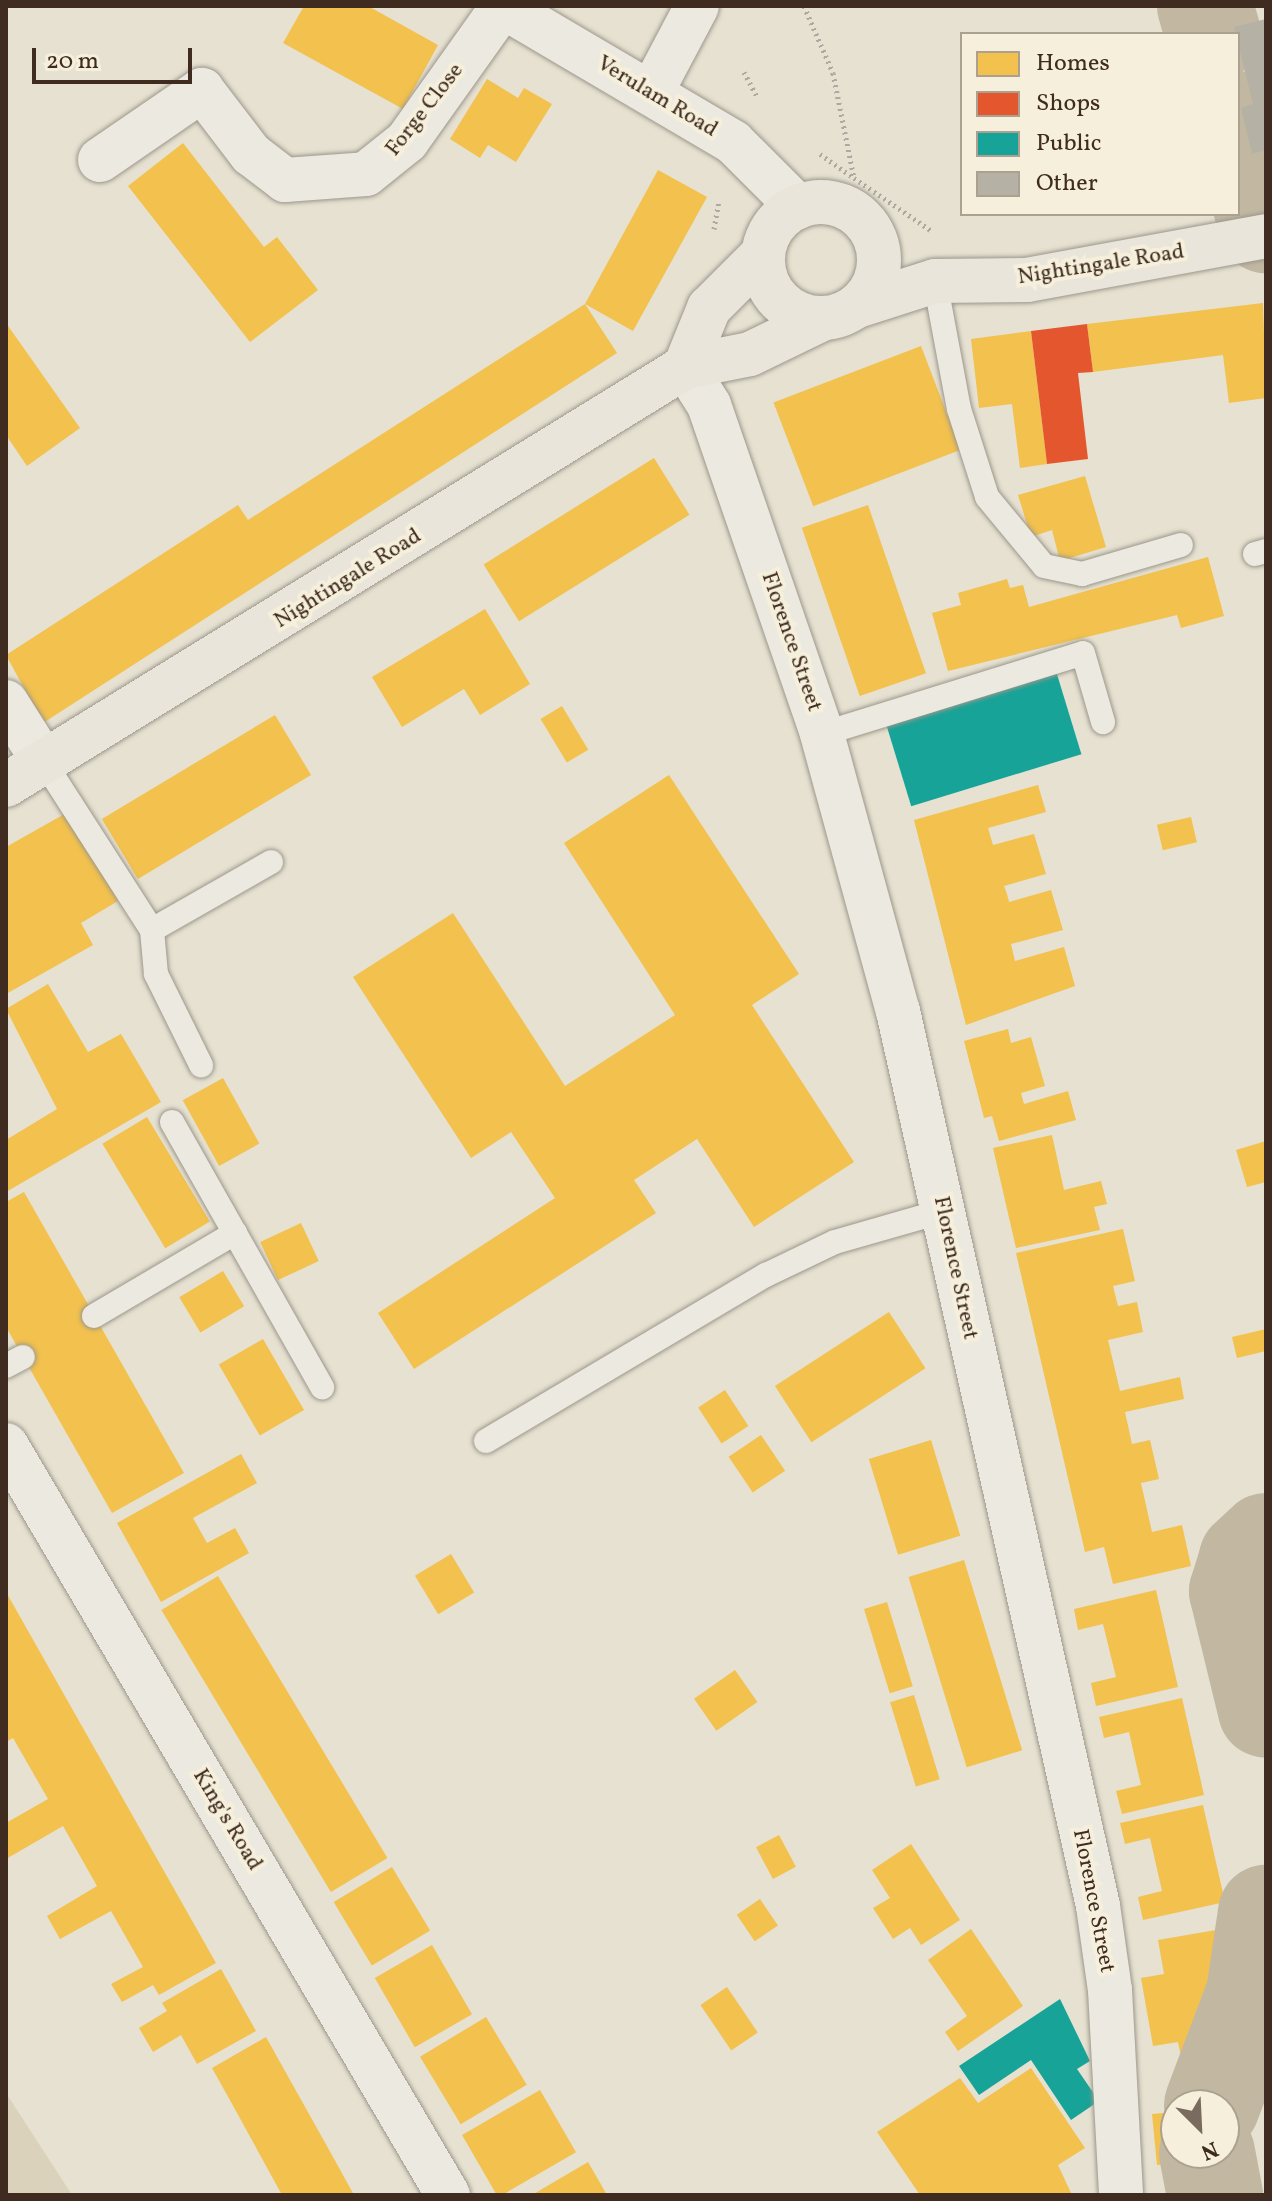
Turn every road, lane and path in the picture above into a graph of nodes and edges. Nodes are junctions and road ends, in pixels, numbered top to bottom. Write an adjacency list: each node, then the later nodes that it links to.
1 (502, 6): 4 (street, Verulam Road); 5 (street, Forge Close)
2 (697, 6): 4 (street)
3 (804, 6): 9 (path)
4 (651, 93): 7 (street, Verulam Road)
5 (100, 160)
6 (716, 189): 11 (path)
7 (798, 207): 8 (main road); 12 (main road)
8 (869, 226): 13 (main road); 14 (main road)
9 (940, 237)
10 (1255, 238): 13 (main road, Nightingale Road)
11 (706, 243)
12 (763, 254): 14 (main road); 15 (main road)
13 (935, 281): 14 (main road, Nightingale Road); 16 (lane)
14 (840, 312): 15 (main road, Nightingale Road)
15 (685, 367): 19 (street, Florence Street); 20 (main road, Nightingale Road)
16 (1181, 545)
17 (6, 702): 20 (street)
18 (1103, 722): 19 (lane)
19 (822, 734): 26 (street, Florence Street)
20 (44, 762): 21 (main road, Nightingale Road); 23 (lane)
21 (6, 785)
22 (271, 862): 23 (lane)
23 (152, 930): 24 (lane)
24 (201, 1065)
25 (172, 1122): 27 (lane)
26 (943, 1211): 30 (lane); 33 (street, Florence Street)
27 (235, 1233): 28 (lane); 29 (lane)
28 (94, 1316)
29 (322, 1387)
30 (486, 1441)
31 (6, 1445): 32 (street, King's Road)
32 (448, 2195)
33 (1121, 2195)

